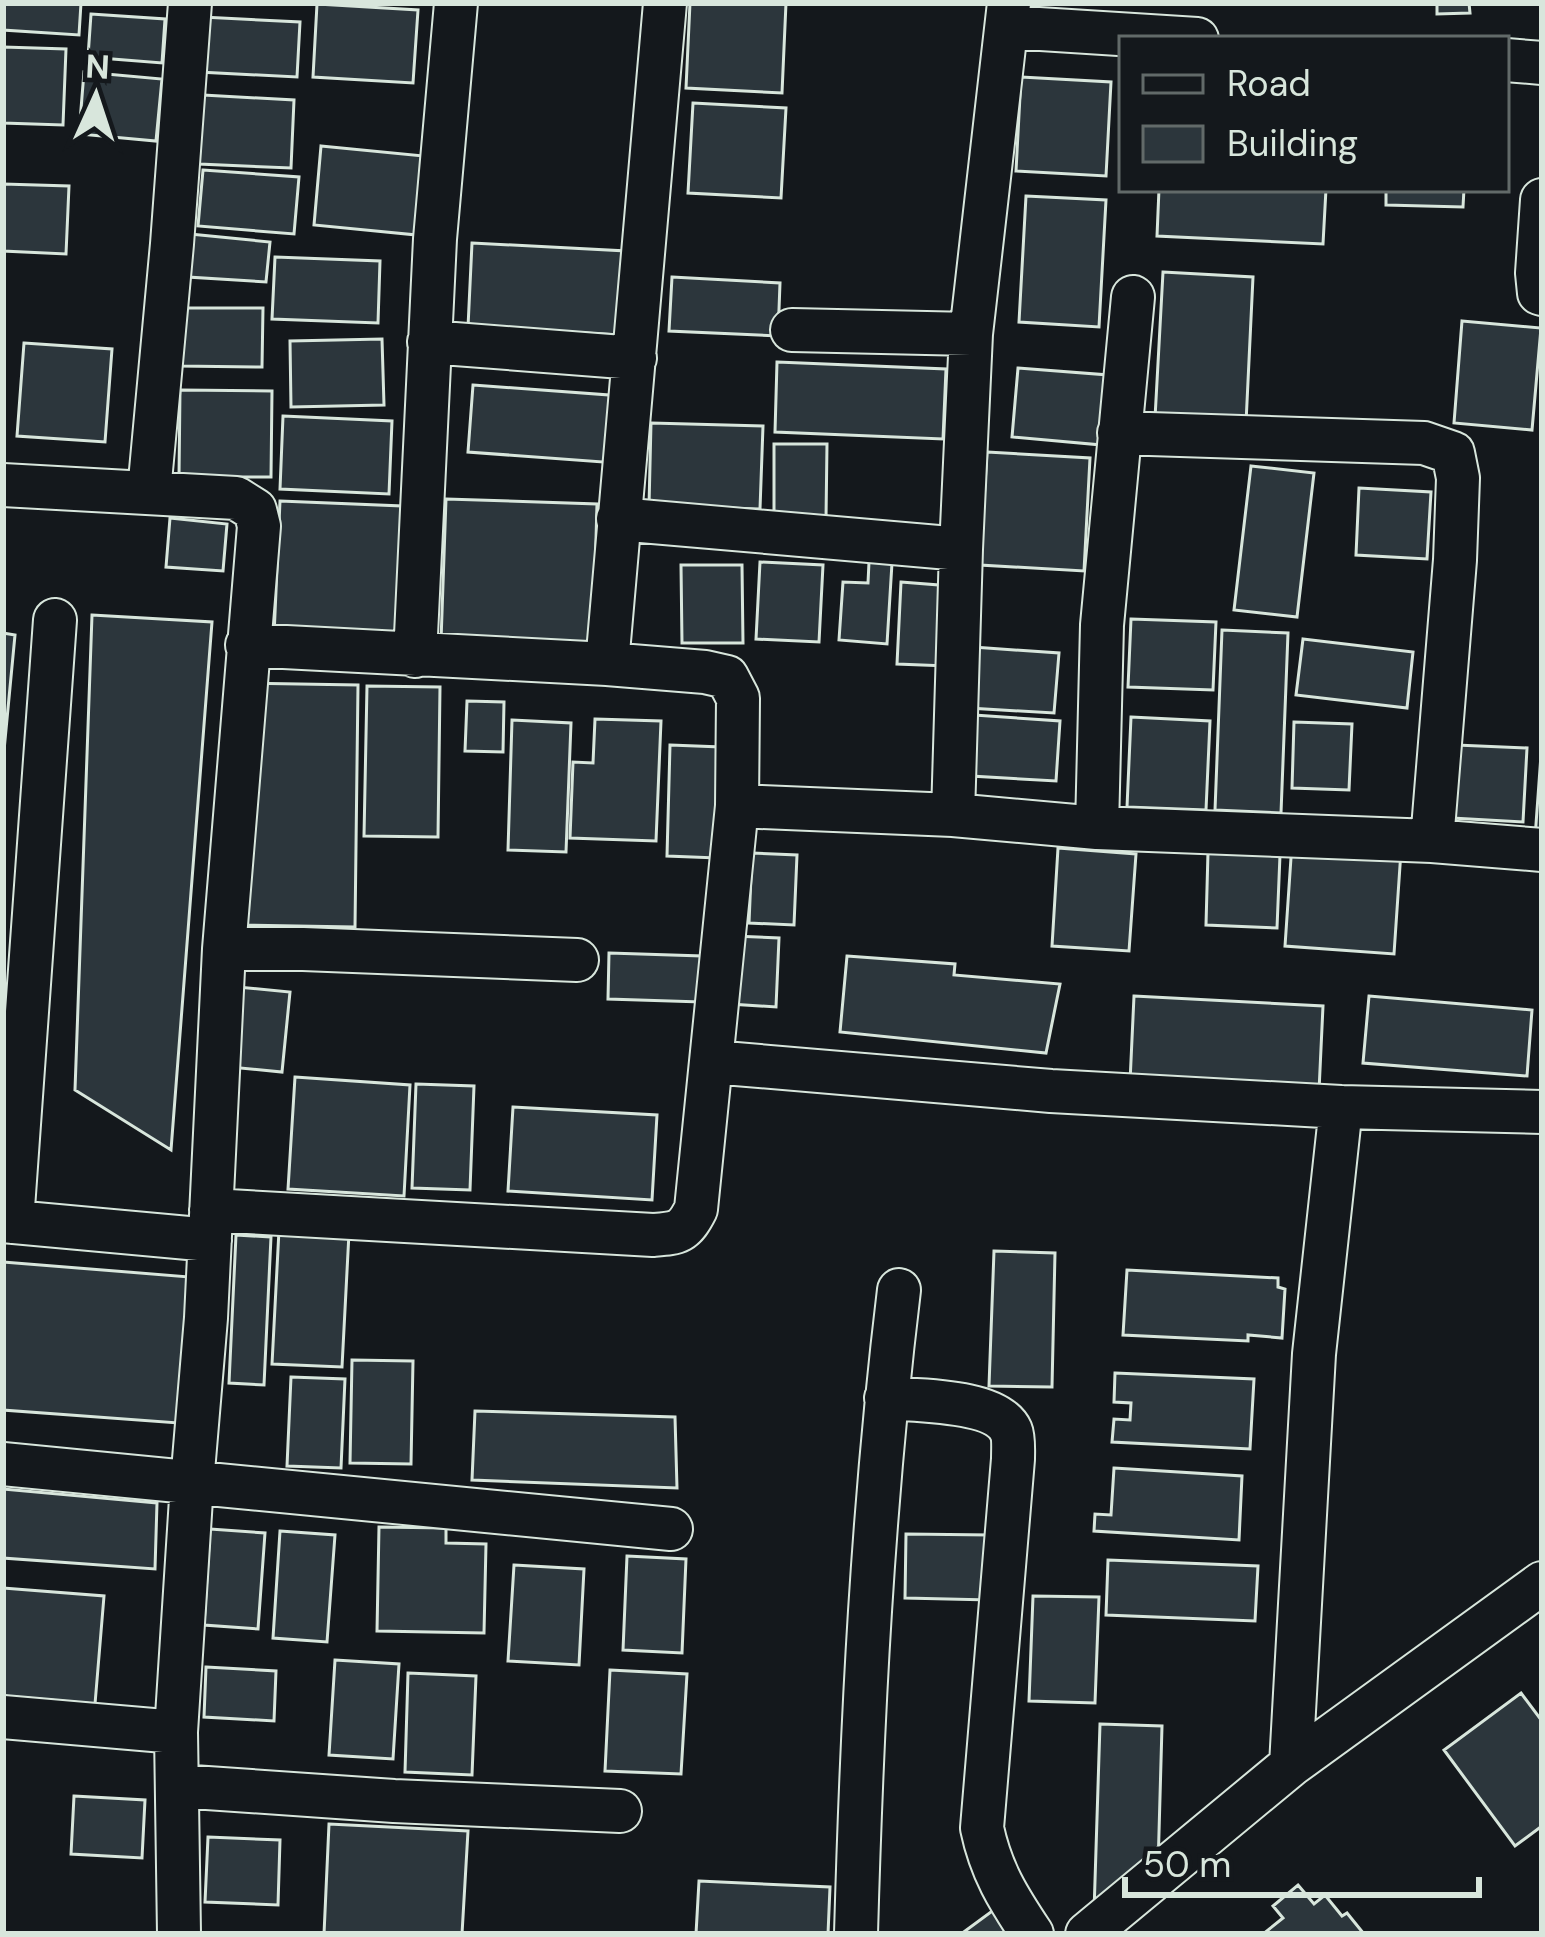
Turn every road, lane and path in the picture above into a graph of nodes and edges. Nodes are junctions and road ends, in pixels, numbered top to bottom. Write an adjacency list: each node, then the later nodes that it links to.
1 (190, 3): 19 (street)
2 (456, 3): 15 (street)
3 (665, 3): 16 (street)
4 (1191, 3): 7 (street)
5 (1008, 15): 6 (street); 14 (street)
6 (1169, 36)
7 (1192, 36)
8 (1509, 60): 9 (street)
9 (1542, 63)
10 (1542, 200): 11 (street)
11 (1542, 294)
12 (1133, 297): 17 (street)
13 (792, 330): 14 (street)
14 (971, 334): 21 (street)
15 (429, 342): 16 (street); 24 (street)
16 (635, 358): 20 (street)
17 (1119, 433): 28 (street); 29 (street)
18 (3, 485): 19 (street)
19 (149, 492): 23 (street)
20 (619, 519): 21 (street); 25 (street)
21 (961, 549): 27 (street)
22 (55, 620): 36 (street)
23 (247, 645): 24 (street); 31 (street)
24 (415, 656): 25 (street)
25 (607, 664): 26 (street)
26 (737, 806): 27 (street); 33 (street)
27 (953, 815): 28 (street)
28 (1097, 828): 29 (street)
29 (1432, 841): 30 (street)
30 (1542, 850)
31 (224, 949): 32 (street); 37 (street)
32 (577, 960)
33 (712, 1062): 34 (street); 37 (street)
34 (1341, 1108): 35 (street); 46 (street)
35 (1542, 1112)
36 (7, 1221): 37 (street)
37 (210, 1225): 41 (street)
38 (899, 1290): 39 (street)
39 (886, 1398): 50 (street); 51 (street)
40 (3, 1464): 41 (street)
41 (191, 1484): 42 (street); 45 (street)
42 (671, 1529)
43 (1542, 1583): 46 (street)
44 (3, 1717): 45 (street)
45 (176, 1732): 47 (street)
46 (1291, 1765): 52 (street)
47 (178, 1786): 48 (street); 49 (street)
48 (620, 1811)
49 (179, 1934)
50 (856, 1934)
51 (1032, 1934)
52 (1087, 1934)

